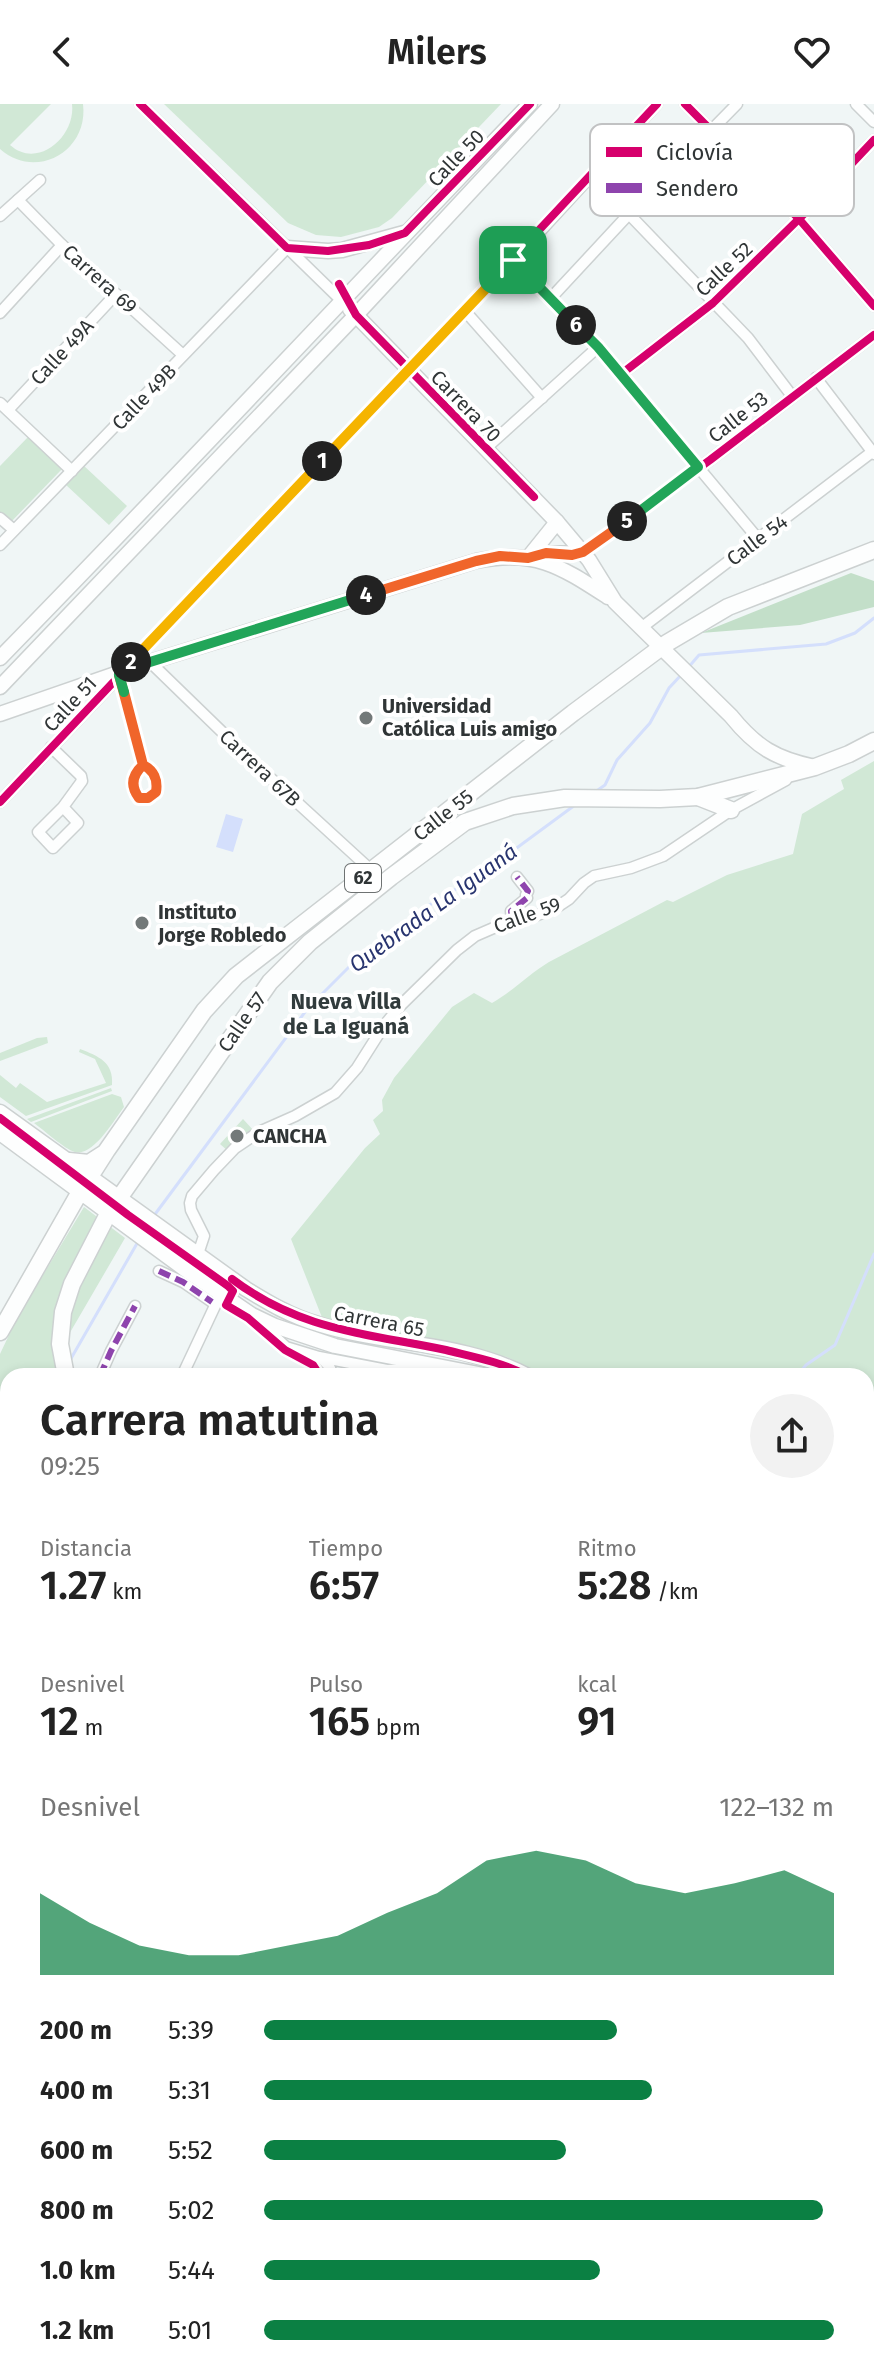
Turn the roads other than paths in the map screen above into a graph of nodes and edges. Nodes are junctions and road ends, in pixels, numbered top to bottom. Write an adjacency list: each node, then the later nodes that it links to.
1 (530, 104): 23 (main road, Calle 50)
2 (552, 104): 34 (main road, Calle 50)
3 (657, 104): 9 (street, Calle 51)
4 (685, 104): 10 (street)
5 (737, 104): 11 (street)
6 (856, 104): 8 (street)
7 (141, 105): 25 (street, Carrera 70)
8 (874, 122)
9 (638, 124)
10 (707, 124)
11 (717, 124)
12 (874, 140): 13 (street, Calle 52)
13 (854, 161)
14 (589, 177): 26 (street, Calle 51)
15 (40, 180): 16 (street)
16 (18, 200): 17 (street); 24 (street, Carrera 69)
17 (0, 216)
18 (627, 216): 28 (street)
19 (631, 216): 30 (street)
20 (796, 216): 22 (street)
21 (802, 216): 22 (street, Calle 52)
22 (799, 219): 30 (street, Calle 52); 31 (street)
23 (405, 233): 25 (main road); 29 (main road, Calle 50)
24 (62, 245): 27 (street, Carrera 69); 33 (street)
25 (287, 248): 29 (street, Carrera 70); 37 (street, Calle 49B)
26 (513, 260): 28 (street); 32 (street, Calle 51)
27 (116, 294): 37 (street, Carrera 69); 43 (street, Calle 49A)
28 (550, 299): 36 (street)
29 (343, 302): 34 (main road, Carrera 70); 59 (main road, Calle 50)
30 (713, 303): 39 (street, Calle 52); 41 (street)
31 (874, 306)
32 (465, 311): 38 (street, Calle 51); 42 (street)
33 (0, 313)
34 (356, 315): 38 (main road, Carrera 70); 62 (main road, Calle 50)
35 (874, 335): 40 (street, Calle 53)
36 (598, 347): 39 (street); 42 (street)
37 (183, 355): 47 (street, Calle 49B)
38 (404, 375): 44 (main road, Carrera 70); 61 (street, Calle 51)
39 (620, 375): 46 (street)
40 (816, 378): 41 (street, Calle 53); 45 (street)
41 (792, 396): 46 (street, Calle 53)
42 (542, 398): 44 (street)
43 (4, 406): 47 (street)
44 (485, 449): 49 (main road, Carrera 70)
45 (873, 453): 51 (street, Calle 54)
46 (698, 467): 51 (street); 54 (street, Calle 53)
47 (72, 471): 50 (street, Calle 49B)
48 (0, 518): 50 (street)
49 (557, 522): 54 (main road, Carrera 70); 55 (main road)
50 (14, 530): 52 (street, Calle 49B)
51 (759, 540): 57 (street, Calle 54)
52 (0, 545)
53 (874, 550): 58 (highway, Calle 55 / 62)
54 (583, 552): 55 (main road); 56 (main road, Carrera 70)
55 (528, 558): 56 (main road); 60 (main road)
56 (615, 602): 57 (main road, Carrera 70)
57 (641, 628): 58 (main road, Carrera 70)
58 (667, 652): 67 (main road, Carrera 70); 70 (highway, Calle 55 / 62)
59 (0, 658)
60 (150, 662): 61 (main road); 74 (street, Carrera 67B)
61 (119, 675): 63 (main road); 65 (street, Calle 51); 66 (street)
62 (0, 687)
63 (0, 714)
64 (874, 741): 67 (highway, 62)
65 (51, 747): 69 (street, Calle 51); 71 (street)
66 (143, 765)
67 (809, 769): 68 (highway, Calle 57 / 62); 72 (street, Calle 59)
68 (698, 797): 72 (highway); 73 (highway, Calle 57 / 62)
69 (0, 802)
70 (455, 806): 73 (highway); 74 (highway, Calle 55 / 62)
71 (63, 807)
72 (731, 810): 76 (street, Calle 59)
73 (465, 822): 83 (highway, Calle 57 / 62)
74 (372, 871): 79 (highway, Calle 55 / 62)
75 (517, 877): 76 (street)
76 (512, 921): 85 (street, Calle 59)
77 (0, 1112): 80 (main road, Carrera 65)
78 (0, 1133): 82 (main road, Carrera 65)
79 (107, 1150): 80 (highway); 81 (highway, Calle 55 / 62)
80 (69, 1161): 81 (main road, Carrera 65)
81 (90, 1176): 82 (highway, 62); 83 (main road, Carrera 65)
82 (80, 1193): 84 (main road, Carrera 65); 92 (highway, 62)
83 (126, 1203): 84 (highway, Calle 57 / 62); 85 (main road, Carrera 65)
84 (115, 1219): 87 (main road, Carrera 65); 96 (highway, Calle 57 / 62)
85 (196, 1253): 88 (main road, Carrera 65)
86 (159, 1271): 89 (street)
87 (190, 1273): 88 (main road); 89 (main road, Carrera 65)
88 (232, 1279): 104 (main road, Carrera 65)
89 (216, 1297): 91 (main road, Carrera 65); 98 (street)
90 (135, 1306): 97 (street)
91 (252, 1315): 93 (street); 94 (main road, Carrera 65)
92 (0, 1332)
93 (319, 1357): 95 (street); 99 (street)
94 (418, 1362): 102 (street); 103 (main road, Carrera 65)
95 (366, 1366): 100 (street); 101 (street)
96 (64, 1368)
97 (104, 1368)
98 (185, 1368)
99 (330, 1368)
100 (363, 1368)
101 (382, 1368)
102 (404, 1368)
103 (448, 1368)
104 (508, 1368)

